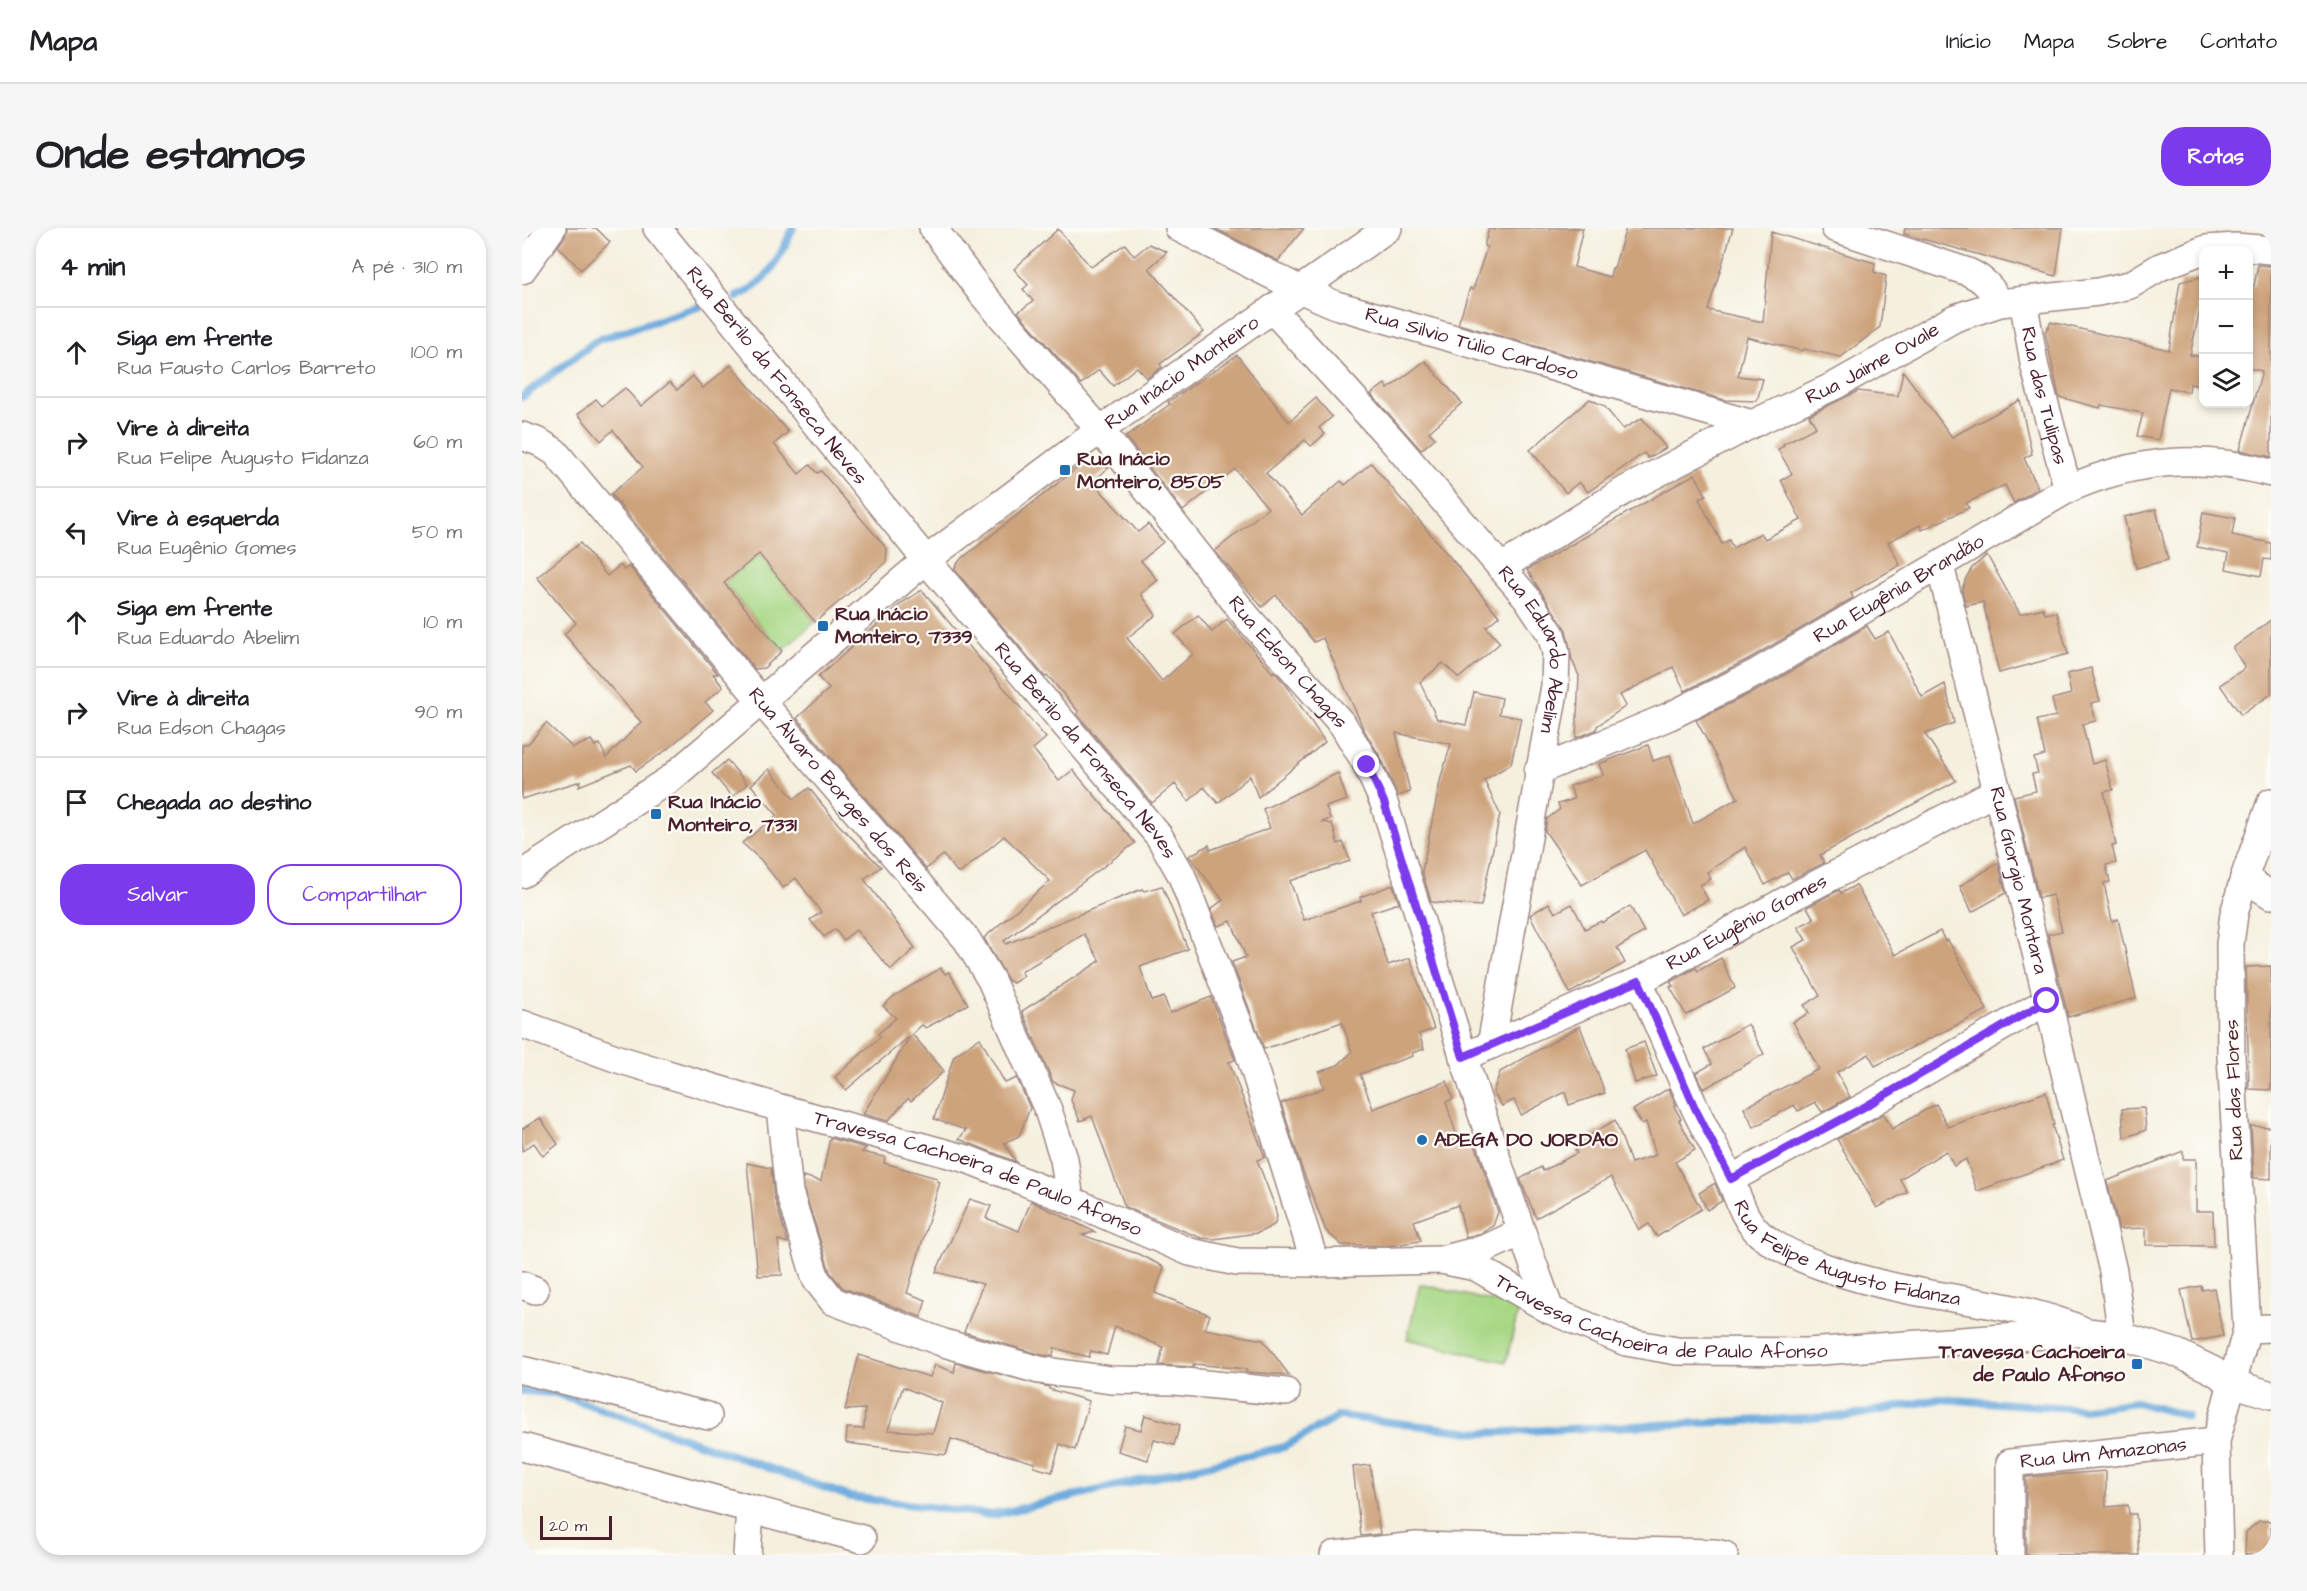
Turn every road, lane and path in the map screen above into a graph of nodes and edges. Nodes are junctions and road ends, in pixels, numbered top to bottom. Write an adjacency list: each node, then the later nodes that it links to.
1 (552, 228): 9 (street)
2 (657, 228): 18 (street, Rua Berilo da Fonseca Neves)
3 (933, 228): 14 (street, Rua Edson Chagas)
4 (1388, 228): 10 (street, Rua Inácio Monteiro)
5 (1835, 228): 11 (street)
6 (1190, 234): 10 (street, Rua Silvio Túlio Cardoso)
7 (2210, 238): 8 (street, Rua Jaime Ovale); 11 (street, Rua Jaime Ovale)
8 (2271, 250)
9 (522, 270)
10 (1299, 289): 12 (street, Rua Inácio Monteiro); 13 (street, Rua Silvio Túlio Cardoso)
11 (2011, 301): 13 (street, Rua Jaime Ovale); 17 (street, Rua das Tulipas)
12 (1272, 309): 14 (street, Rua Inácio Monteiro); 20 (street, Rua Eduardo Abelim)
13 (1752, 424): 20 (street, Rua Jaime Ovale)
14 (1100, 430): 18 (street, Rua Inácio Monteiro); 32 (street, Rua Edson Chagas)
15 (522, 436): 21 (street, Rua Álvaro Borges dos Reis)
16 (2271, 474): 17 (street, Rua Eugênia Brandão)
17 (2068, 489): 19 (street, Rua Eugênia Brandão)
18 (926, 560): 21 (street, Rua Inácio Monteiro); 38 (street, Rua Berilo da Fonseca Neves)
19 (1940, 566): 22 (street, Rua Eugênia Brandão); 23 (street, Rua Giorgio Montara)
20 (1502, 567): 22 (street, Rua Eduardo Abelim)
21 (762, 702): 25 (street, Rua Inácio Monteiro); 35 (street, Rua Álvaro Borges dos Reis)
22 (1538, 771): 31 (street, Rua Eduardo Abelim)
23 (1997, 791): 28 (street, Rua Eugênio Gomes); 29 (street, Rua Giorgio Montara)
24 (2271, 802): 26 (street, Rua das Flores)
25 (522, 874)
26 (2244, 878): 27 (street); 40 (street, Rua das Flores)
27 (2271, 895)
28 (1639, 981): 31 (street, Rua Eugênio Gomes); 34 (street, Rua Felipe Augusto Fidanza)
29 (2047, 1001): 34 (street); 42 (street, Rua Giorgio Montara)
30 (522, 1024): 33 (street, Travessa Cachoeira de Paulo Afonso)
31 (1491, 1045): 32 (street)
32 (1463, 1057): 36 (street, Rua Edson Chagas)
33 (780, 1108): 35 (street, Travessa Cachoeira de Paulo Afonso); 45 (street)
34 (1731, 1179): 41 (street, Rua Felipe Augusto Fidanza)
35 (1070, 1200): 38 (street, Travessa Cachoeira de Paulo Afonso)
36 (1521, 1232): 37 (street, Travessa Cachoeira de Paulo Afonso); 39 (street, Rua Edson Chagas)
37 (1440, 1260): 38 (street, Travessa Cachoeira de Paulo Afonso); 39 (street, Travessa Cachoeira de Paulo Afonso)
38 (1315, 1263)
39 (1550, 1310): 41 (street, Travessa Cachoeira de Paulo Afonso)
40 (2259, 1328): 44 (street, Rua das Flores)
41 (2087, 1332): 42 (street, Travessa Cachoeira de Paulo Afonso)
42 (2122, 1336): 44 (street, Travessa Cachoeira de Paulo Afonso)
43 (522, 1370): 47 (street)
44 (2232, 1383): 46 (street, Travessa Cachoeira de Paulo Afonso); 48 (street, Rua das Flores)
45 (1286, 1392)
46 (2271, 1395)
47 (708, 1416)
48 (2216, 1441): 55 (street, Rua Um Amazonas); 56 (street, Rua das Flores)
49 (522, 1447): 50 (street)
50 (750, 1509): 51 (street); 52 (street)
51 (862, 1539)
52 (747, 1555)
53 (1334, 1555): 54 (street)
54 (1724, 1555)
55 (2010, 1555)
56 (2219, 1555)

